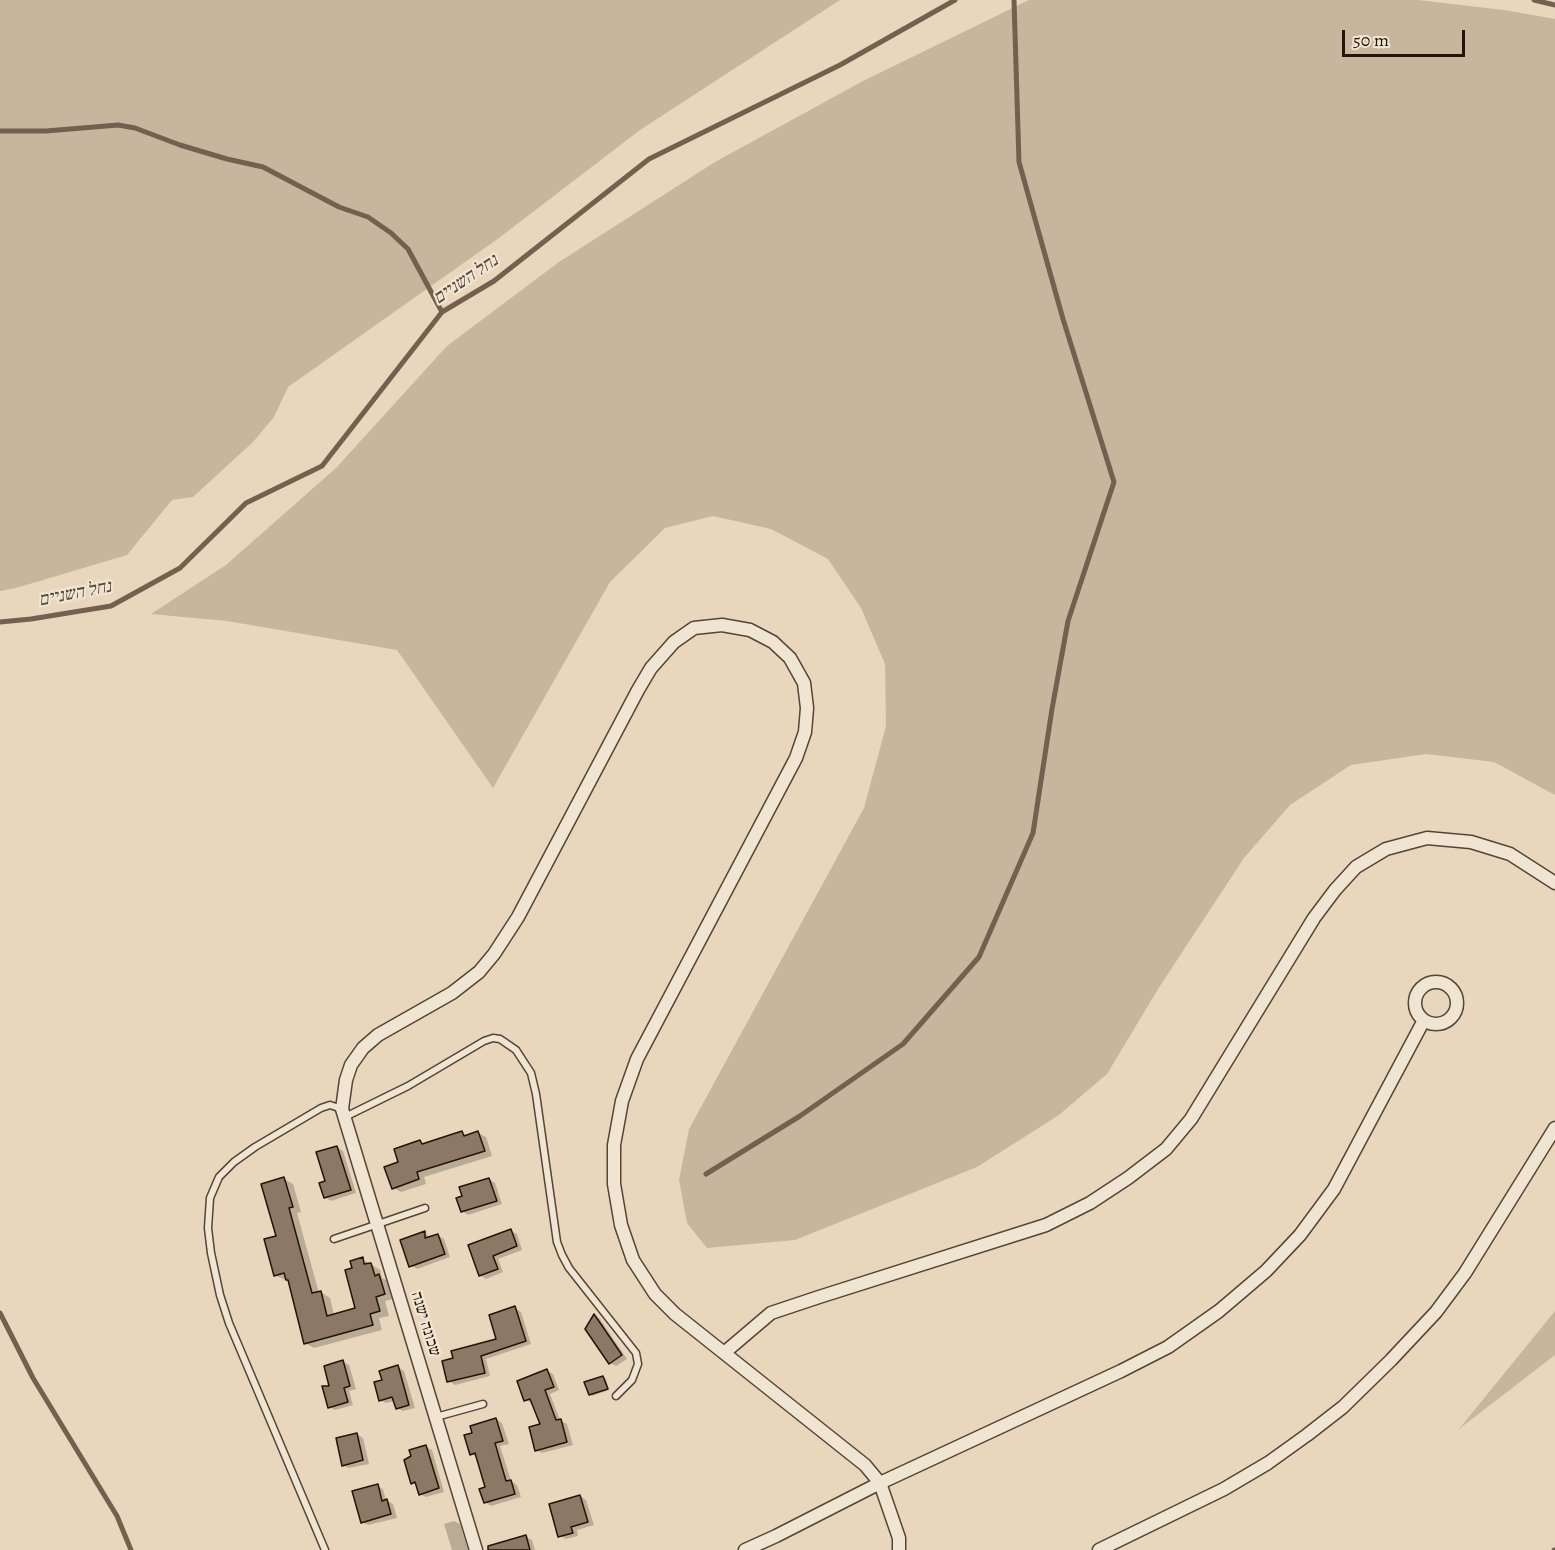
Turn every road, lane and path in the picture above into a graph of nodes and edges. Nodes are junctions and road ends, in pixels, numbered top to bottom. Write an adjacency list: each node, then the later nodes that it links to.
1 (1555, 883): 8 (street)
2 (1424, 1020): 12 (street)
3 (343, 1113): 6 (street, שכונה ישנה); 8 (street); 9 (lane); 14 (lane)
4 (1555, 1128): 19 (street)
5 (425, 1209): 6 (lane)
6 (377, 1224): 7 (lane); 11 (street, שכונה ישנה)
7 (334, 1239)
8 (724, 1353): 12 (street)
9 (616, 1396)
10 (483, 1404): 11 (lane)
11 (436, 1417): 15 (street, שכונה ישנה)
12 (880, 1483): 13 (street); 18 (street)
13 (776, 1536): 16 (street); 17 (street)
14 (325, 1550)
15 (476, 1550)
16 (745, 1550)
17 (765, 1550)
18 (899, 1550)
19 (1099, 1550)

